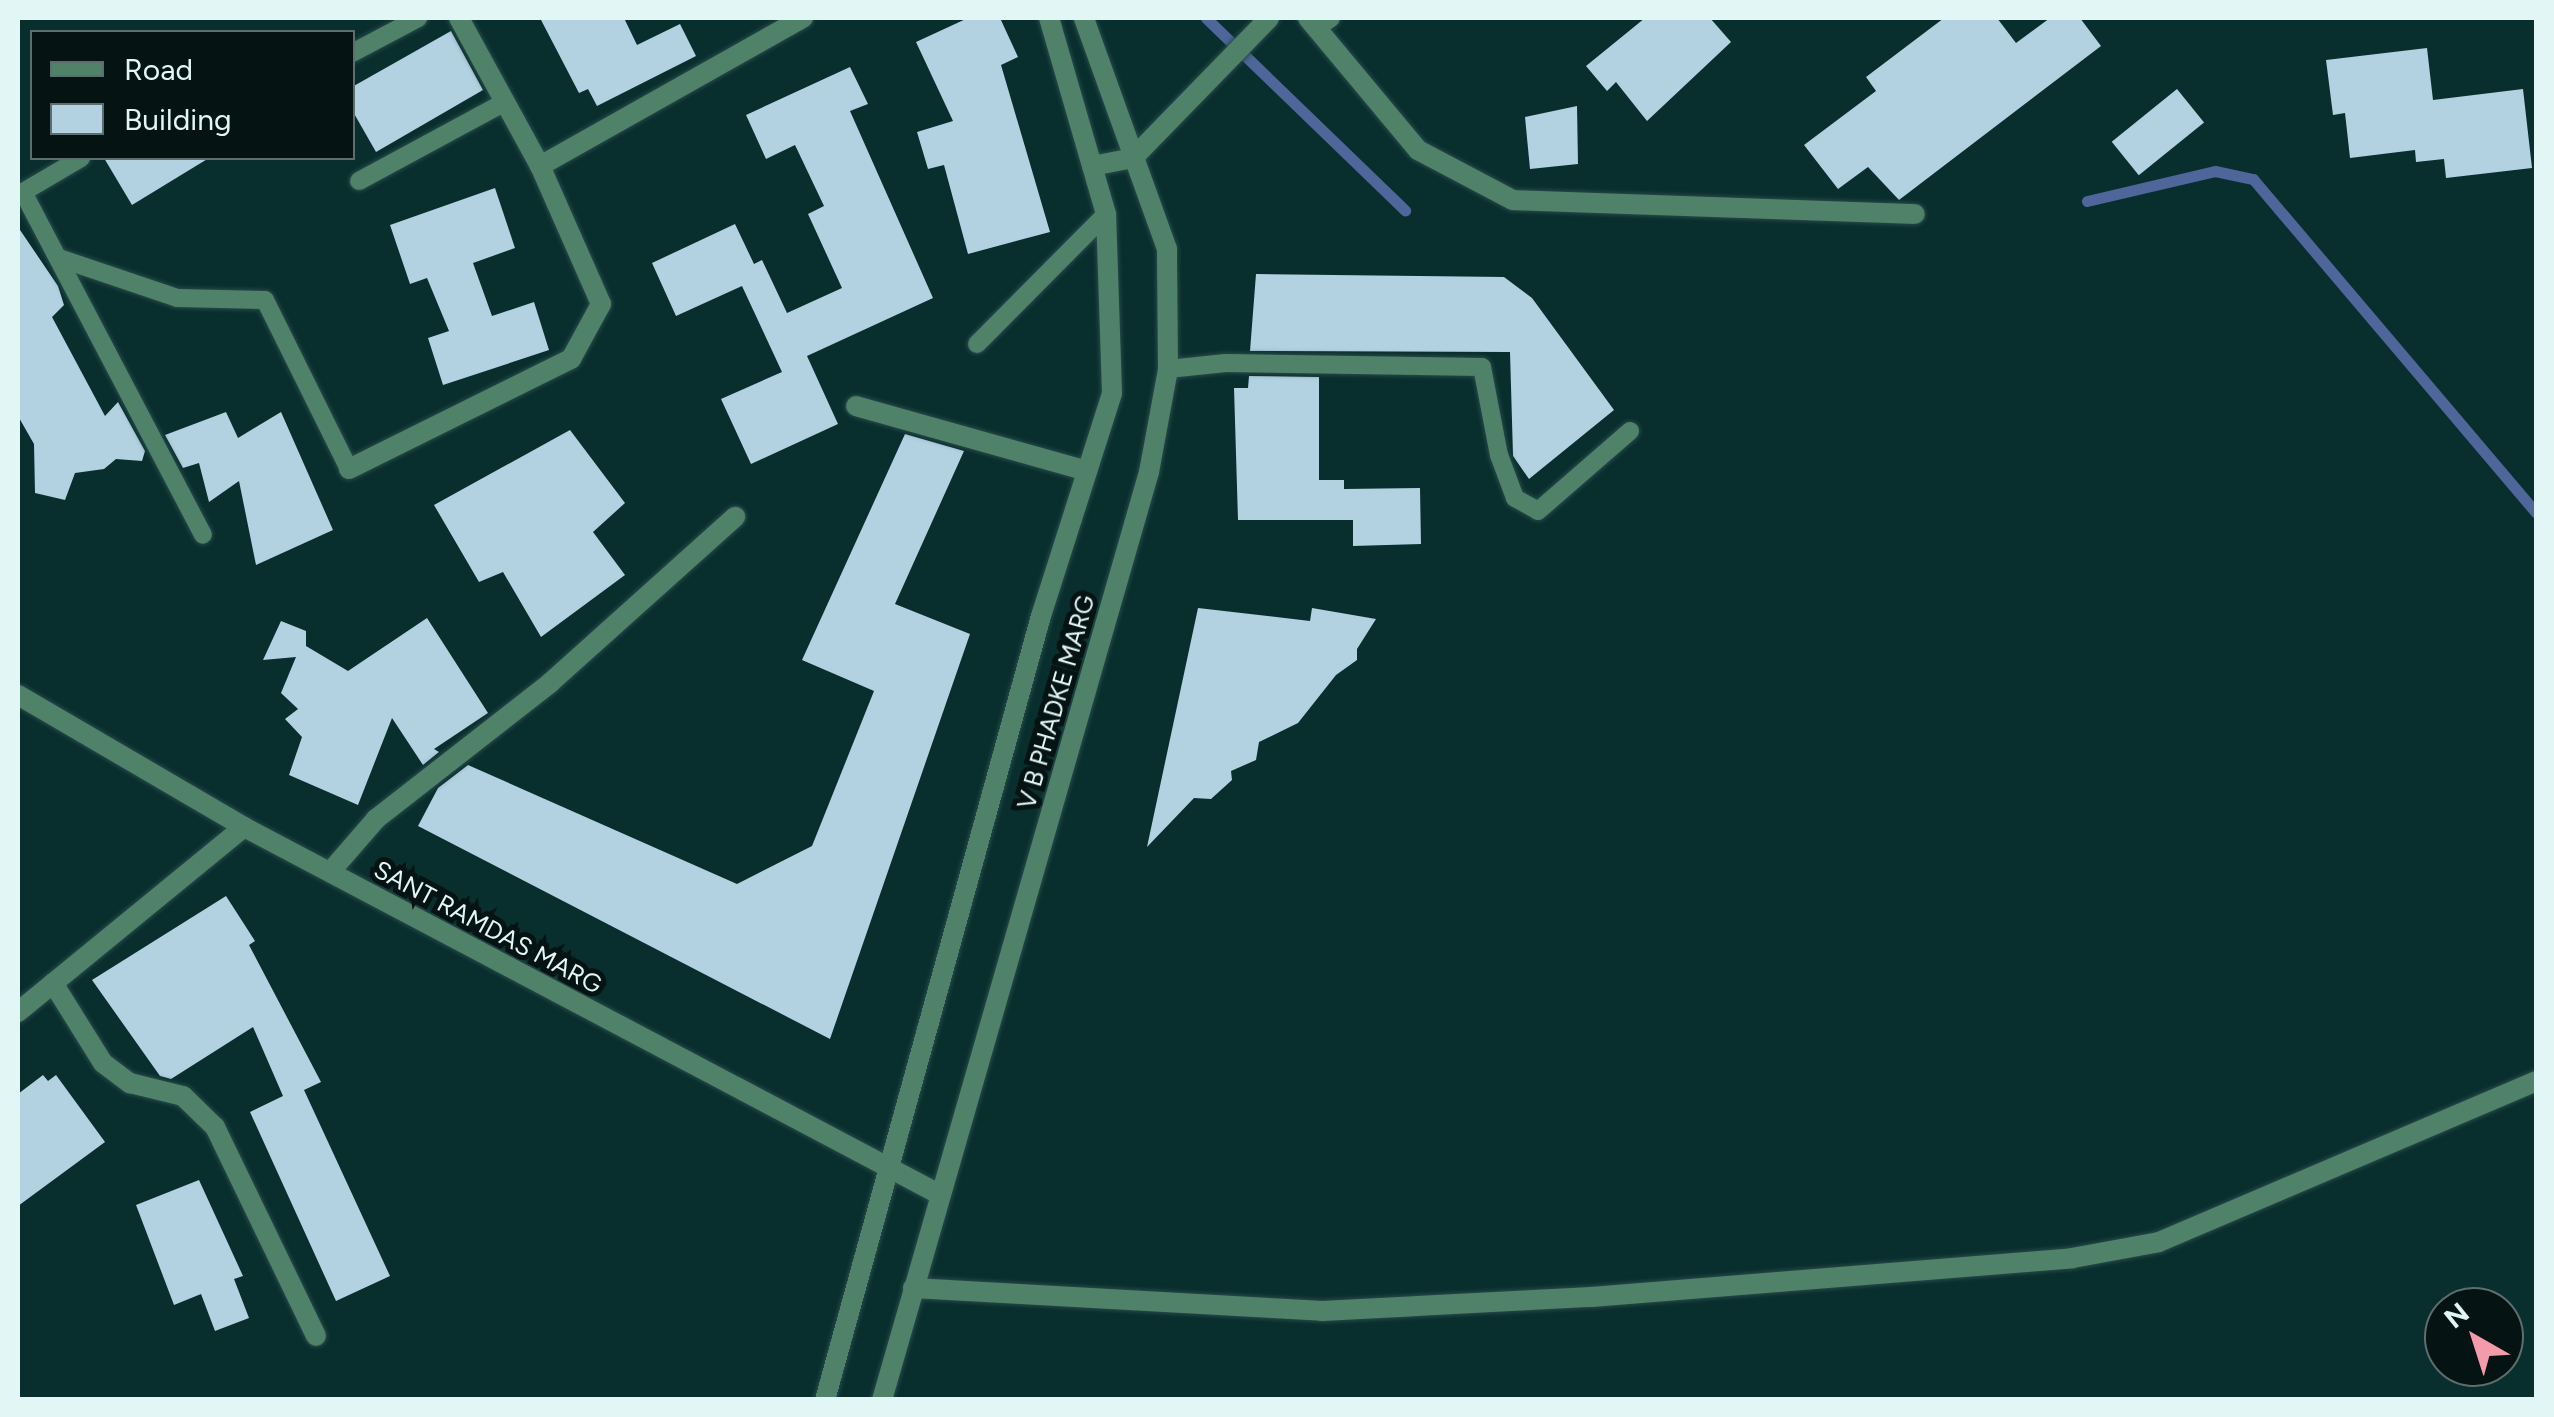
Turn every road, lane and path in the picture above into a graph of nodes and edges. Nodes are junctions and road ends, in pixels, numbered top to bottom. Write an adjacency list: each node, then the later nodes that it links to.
1 (418, 18): 8 (lane)
2 (459, 18): 9 (street)
3 (802, 18): 12 (street)
4 (1049, 18): 13 (street, V B PHADKE MARG)
5 (1084, 18): 10 (street, V B PHADKE MARG)
6 (1267, 20): 10 (street)
7 (1320, 20): 16 (street)
8 (355, 51)
9 (505, 102): 12 (street); 14 (lane)
10 (1132, 158): 13 (street); 19 (street, V B PHADKE MARG)
11 (78, 160): 17 (lane)
12 (540, 166): 22 (street)
13 (1092, 166): 15 (street, V B PHADKE MARG)
14 (358, 181)
15 (1106, 214): 18 (lane); 23 (street, V B PHADKE MARG)
16 (1915, 214)
17 (59, 258): 22 (lane); 25 (lane)
18 (977, 344)
19 (1168, 369): 21 (lane); 33 (street, V B PHADKE MARG)
20 (856, 406): 23 (street)
21 (1630, 431)
22 (349, 470)
23 (1087, 472): 32 (street, V B PHADKE MARG)
24 (735, 518): 28 (street)
25 (203, 536)
26 (18, 695): 27 (street, SANT RAMDAS MARG)
27 (244, 827): 28 (street, SANT RAMDAS MARG); 29 (street)
28 (332, 871): 32 (street, SANT RAMDAS MARG)
29 (53, 983): 30 (street); 35 (street)
30 (18, 1012)
31 (2536, 1080): 34 (street)
32 (886, 1171): 33 (street, SANT RAMDAS MARG); 36 (street, V B PHADKE MARG)
33 (939, 1194): 34 (street, V B PHADKE MARG)
34 (913, 1288): 37 (street, V B PHADKE MARG)
35 (316, 1336)
36 (825, 1400)
37 (882, 1400)

